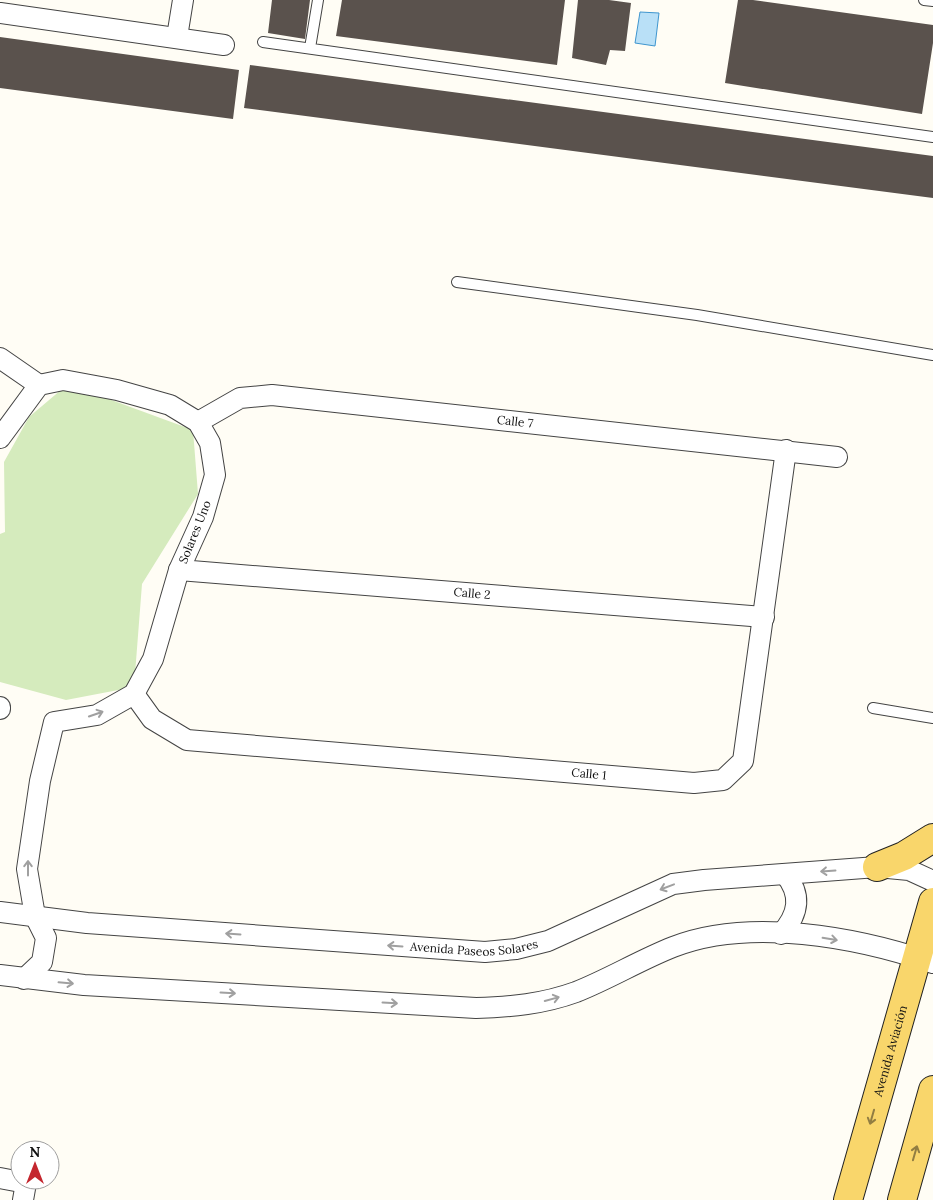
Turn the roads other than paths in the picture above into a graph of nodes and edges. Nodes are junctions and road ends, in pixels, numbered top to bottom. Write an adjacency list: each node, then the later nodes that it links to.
1 (183, 0): 6 (street)
2 (318, 0): 9 (lane)
3 (924, 0): 4 (lane)
4 (933, 1)
5 (0, 14): 6 (street)
6 (177, 37): 8 (street)
7 (263, 42): 9 (lane)
8 (224, 45)
9 (310, 48): 10 (lane)
10 (933, 137)
11 (457, 282): 12 (lane)
12 (933, 355)
13 (0, 358): 14 (street)
14 (39, 386): 15 (street, Solares Uno); 16 (street)
15 (198, 422): 17 (street, Calle 7); 19 (street, Solares Uno)
16 (0, 438)
17 (786, 450): 18 (street, Calle 7); 20 (street, Calle 1)
18 (838, 457)
19 (180, 570): 20 (street, Calle 2); 21 (street, Solares Uno)
20 (764, 617): 21 (street, Calle 1)
21 (134, 694): 30 (street, one-way to 21)
22 (873, 708): 23 (lane)
23 (933, 718)
24 (933, 838): 25 (main road)
25 (876, 867): 26 (street, Avenida Paseos Solares, one-way to 26); 27 (street, Avenida Paseos Solares)
26 (785, 874): 30 (street, Avenida Paseos Solares, one-way to 30); 31 (street)
27 (933, 881)
28 (933, 902): 32 (main road, Avenida Aviación)
29 (0, 912): 30 (street, Avenida Paseos Solares)
30 (35, 916): 34 (street)
31 (781, 934): 32 (street, one-way to 32); 34 (street, one-way to 31)
32 (924, 960): 38 (main road, Avenida Aviación, one-way to 38)
33 (0, 975): 34 (street)
34 (24, 979)
35 (933, 1090): 39 (main road, one-way to 35)
36 (0, 1178): 37 (street)
37 (23, 1200)
38 (848, 1200)
39 (902, 1200)

